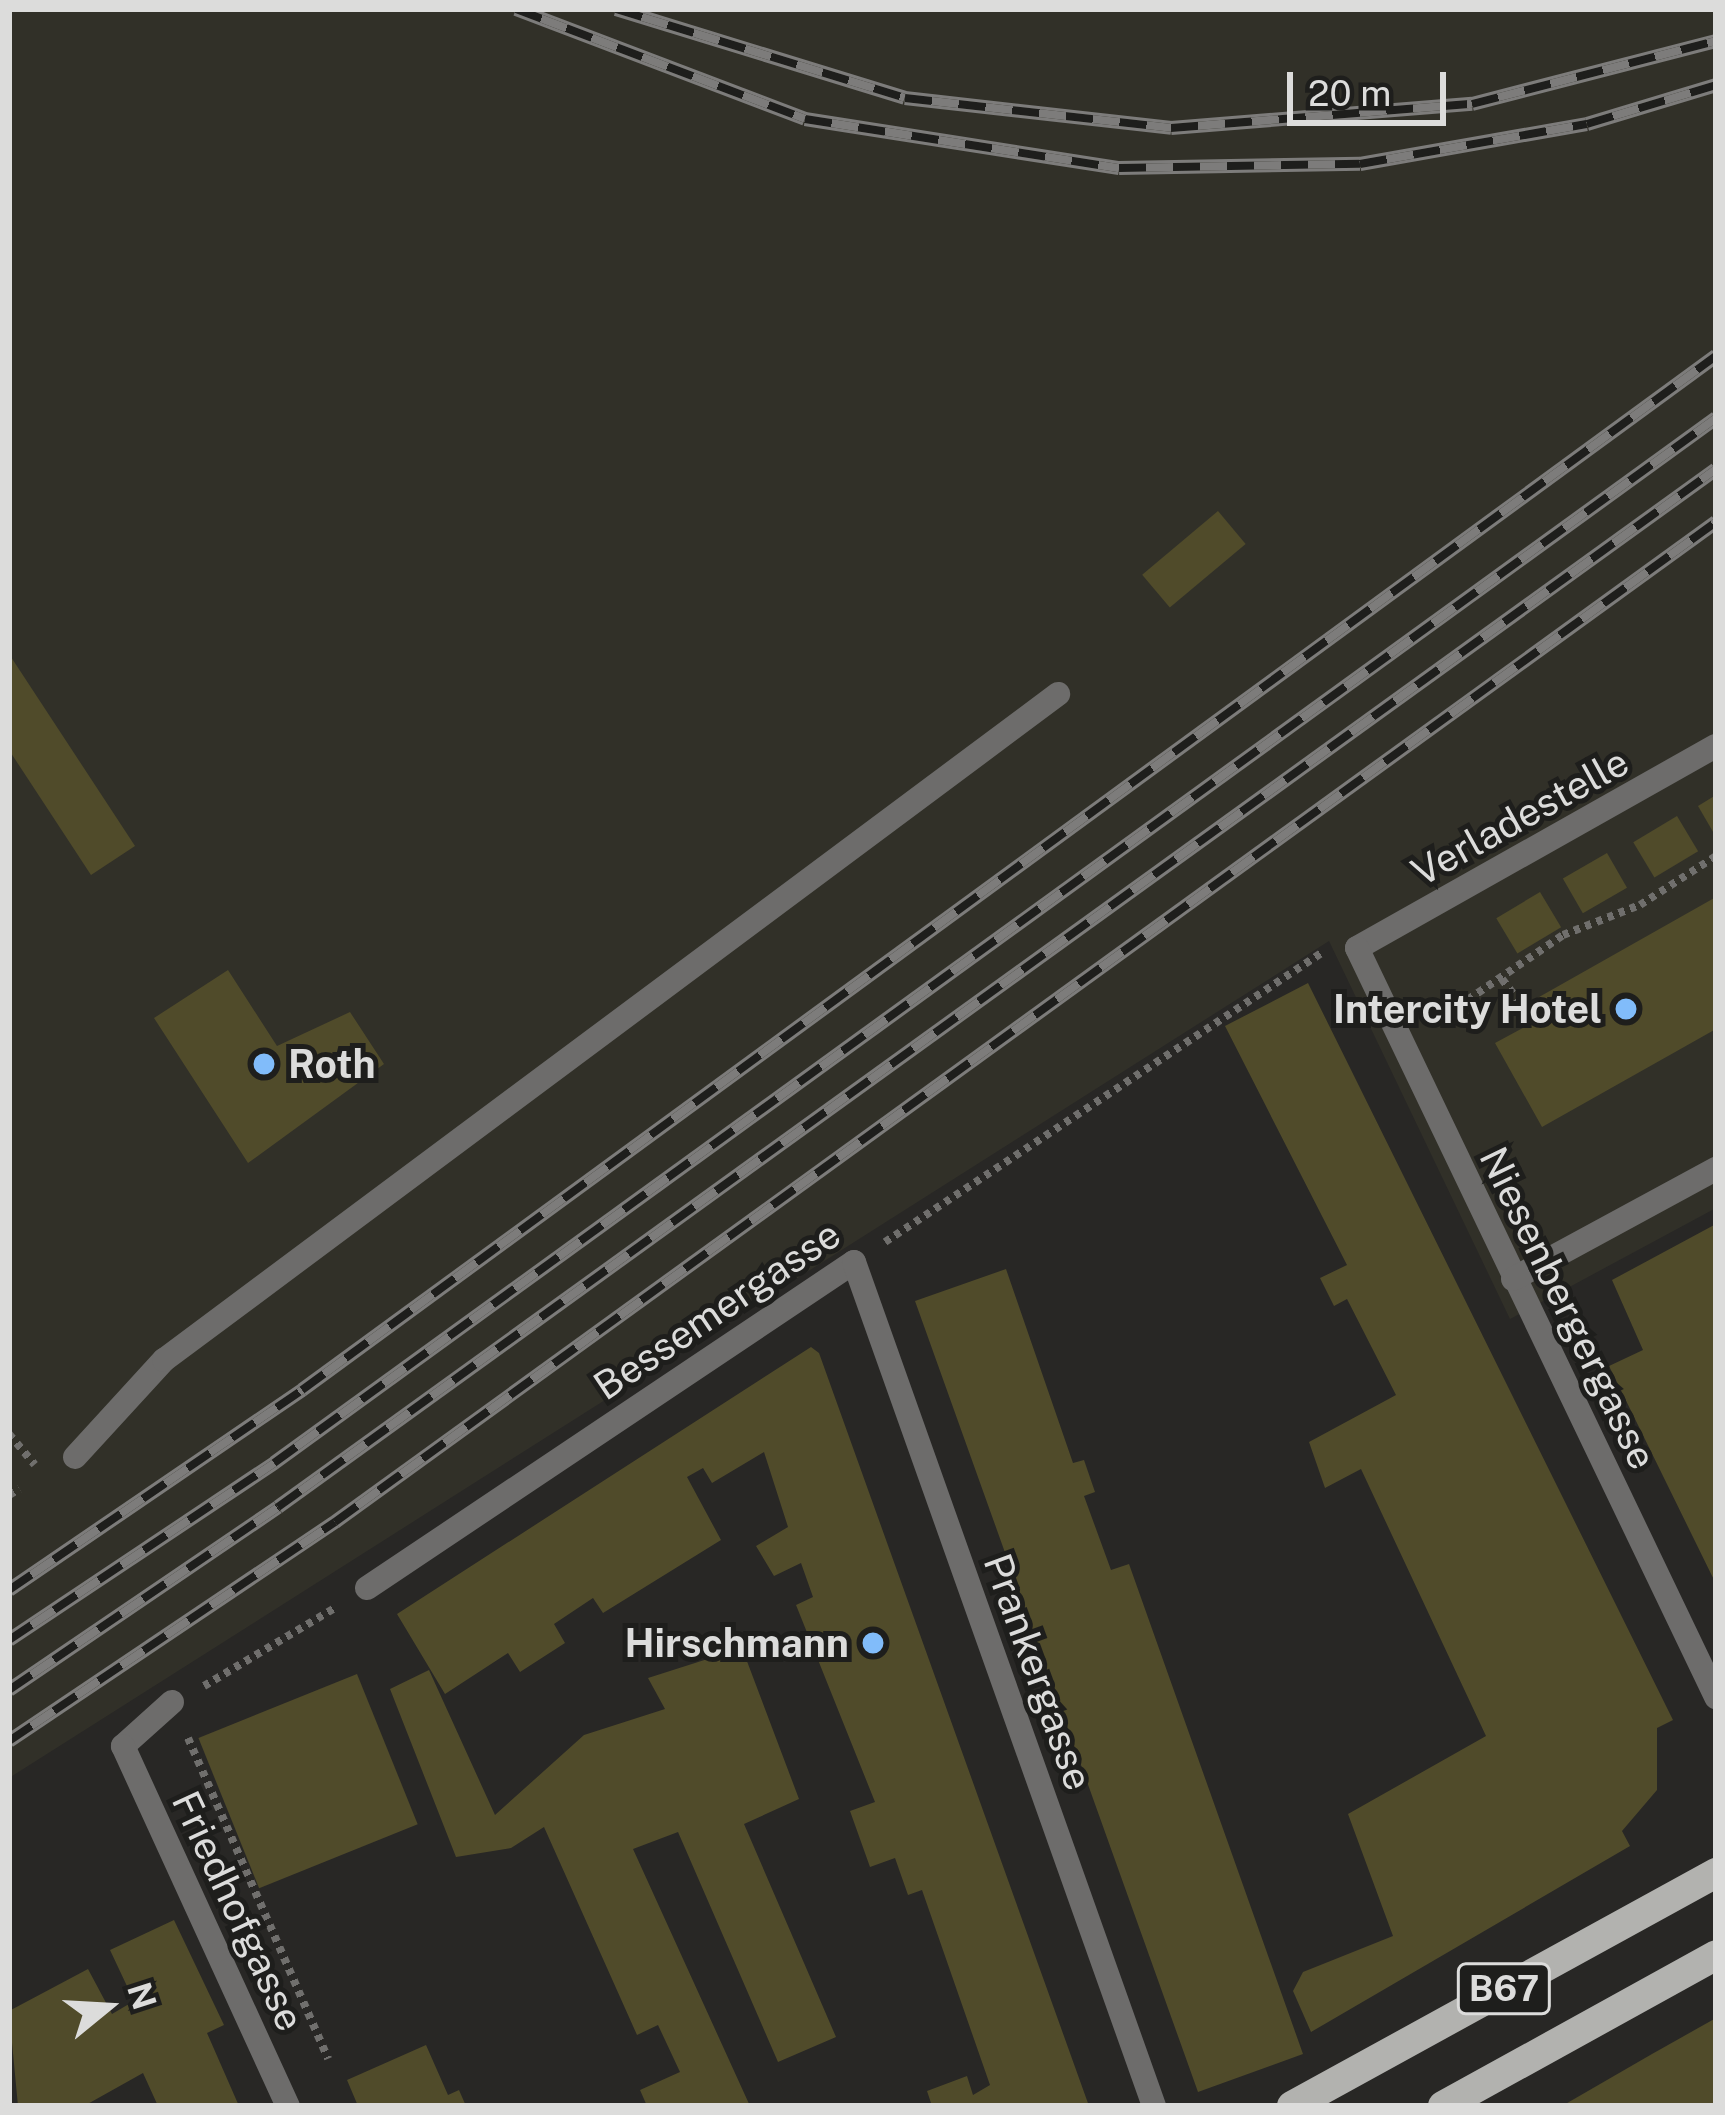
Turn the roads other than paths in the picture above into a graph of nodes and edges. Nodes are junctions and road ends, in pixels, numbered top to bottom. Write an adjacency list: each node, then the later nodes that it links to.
1 (1058, 694): 7 (street)
2 (1716, 746): 3 (street, Verladestelle)
3 (1357, 948): 6 (street, Niesenbergergasse)
4 (1716, 1169): 6 (street)
5 (854, 1262): 8 (street, Bessemergasse); 14 (street, Prankergasse)
6 (1513, 1279): 9 (street, Niesenbergergasse)
7 (74, 1457)
8 (367, 1588)
9 (1716, 1697)
10 (172, 1702): 13 (street, Friedhofgasse)
11 (1716, 1873): 15 (main road, B67)
12 (1716, 1955): 16 (main road, B67)
13 (288, 2106)
14 (1154, 2106)
15 (1292, 2106)
16 (1443, 2106)

